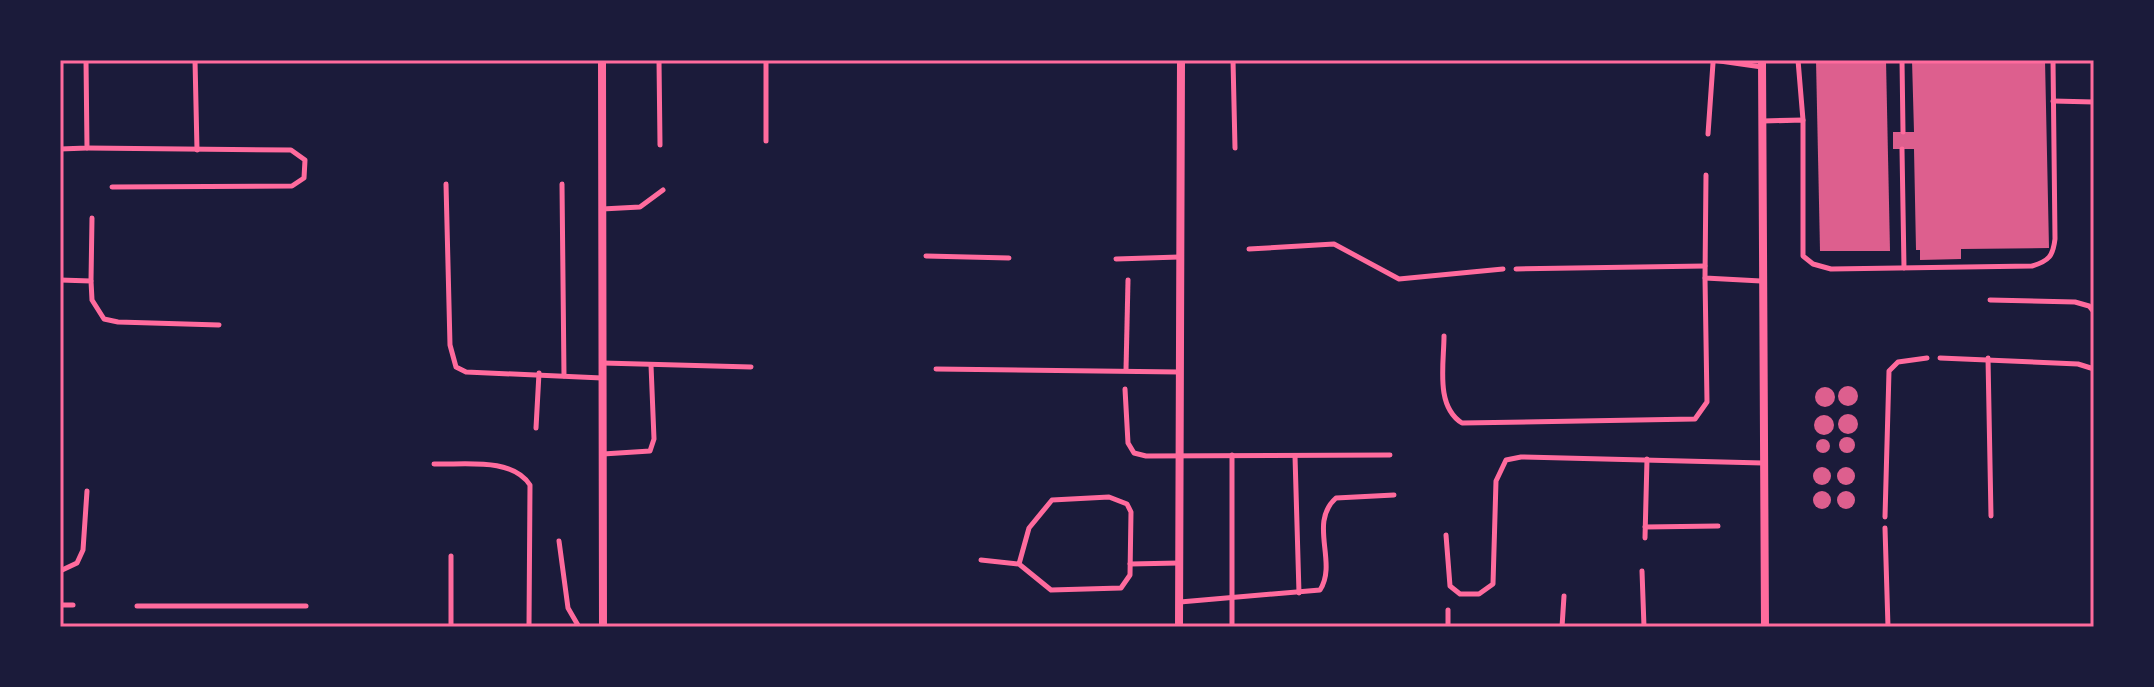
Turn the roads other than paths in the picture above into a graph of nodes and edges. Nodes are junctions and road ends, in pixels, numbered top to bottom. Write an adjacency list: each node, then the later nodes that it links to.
1 (86, 60): 21 (lane)
2 (195, 60): 25 (lane)
3 (602, 60): 31 (street)
4 (659, 60): 20 (lane)
5 (766, 60): 19 (lane)
6 (1181, 60): 35 (street)
7 (1233, 60): 22 (lane)
8 (1798, 60): 15 (lane)
9 (1902, 60): 17 (lane)
10 (2053, 60): 13 (lane)
11 (1713, 61): 12 (lane); 18 (lane)
12 (1762, 64): 16 (street)
13 (2053, 101): 14 (lane); 39 (lane)
14 (2094, 102)
15 (1803, 120): 16 (lane); 39 (lane)
16 (1762, 121): 46 (street)
17 (1903, 132)
18 (1708, 134)
19 (766, 141)
20 (660, 145)
21 (87, 148): 23 (lane); 25 (lane)
22 (1235, 148)
23 (60, 149)
24 (1902, 149): 39 (lane)
25 (197, 150): 29 (lane)
26 (1706, 175): 38 (lane)
27 (446, 184): 61 (lane)
28 (562, 184): 62 (lane)
29 (112, 187)
30 (663, 190): 31 (lane)
31 (602, 209): 54 (street)
32 (92, 218): 45 (lane)
33 (1249, 249): 40 (lane)
34 (926, 256): 36 (lane)
35 (1179, 257): 37 (lane); 60 (street)
36 (1009, 258)
37 (1116, 259)
38 (1705, 266): 41 (lane); 42 (lane)
39 (1904, 268)
40 (1503, 269)
41 (1516, 269)
42 (1705, 278): 46 (lane); 50 (lane)
43 (60, 280): 45 (lane)
44 (1128, 280): 59 (lane)
45 (91, 281): 49 (lane)
46 (1761, 281): 72 (street)
47 (1990, 300): 48 (lane)
48 (2094, 312)
49 (219, 325)
50 (1444, 336)
51 (1927, 358): 77 (lane)
52 (1940, 358): 53 (lane)
53 (1988, 358): 58 (lane); 76 (lane)
54 (602, 363): 55 (lane); 63 (street)
55 (651, 365): 56 (lane); 66 (lane)
56 (751, 367)
57 (936, 369): 59 (lane)
58 (2094, 369)
59 (1126, 370): 60 (lane)
60 (1179, 372): 70 (street)
61 (539, 373): 62 (lane); 65 (lane)
62 (564, 376): 63 (lane)
63 (603, 378): 66 (street)
64 (1125, 389): 70 (lane)
65 (536, 428)
66 (603, 454): 103 (street)
67 (1232, 455): 69 (lane); 70 (lane); 93 (lane)
68 (1390, 455): 69 (lane)
69 (1295, 456): 91 (lane)
70 (1179, 458): 86 (street)
71 (1647, 459): 72 (lane); 79 (lane); 81 (lane)
72 (1763, 463): 109 (street)
73 (434, 464): 101 (lane)
74 (87, 491): 89 (lane)
75 (1394, 495): 91 (lane)
76 (1991, 516)
77 (1885, 517)
78 (1718, 526): 79 (lane)
79 (1645, 527): 82 (lane)
80 (1885, 528): 110 (lane)
81 (1446, 535)
82 (1645, 538)
83 (559, 541): 102 (lane)
84 (451, 556): 100 (lane)
85 (981, 560): 87 (lane)
86 (1179, 563): 88 (lane); 94 (street)
87 (1019, 564): 88 (lane); 88 (lane)
88 (1130, 564)
89 (60, 571)
90 (1642, 571): 108 (lane)
91 (1299, 593): 93 (lane)
92 (1564, 596): 107 (lane)
93 (1231, 597): 94 (lane); 105 (lane)
94 (1180, 602): 104 (street)
95 (60, 605): 96 (lane)
96 (73, 605)
97 (137, 606): 98 (lane)
98 (306, 606)
99 (1448, 610): 106 (lane)
100 (451, 627)
101 (529, 627)
102 (579, 627)
103 (603, 627)
104 (1179, 627)
105 (1232, 627)
106 (1448, 627)
107 (1562, 627)
108 (1644, 627)
109 (1765, 627)
110 (1888, 627)

